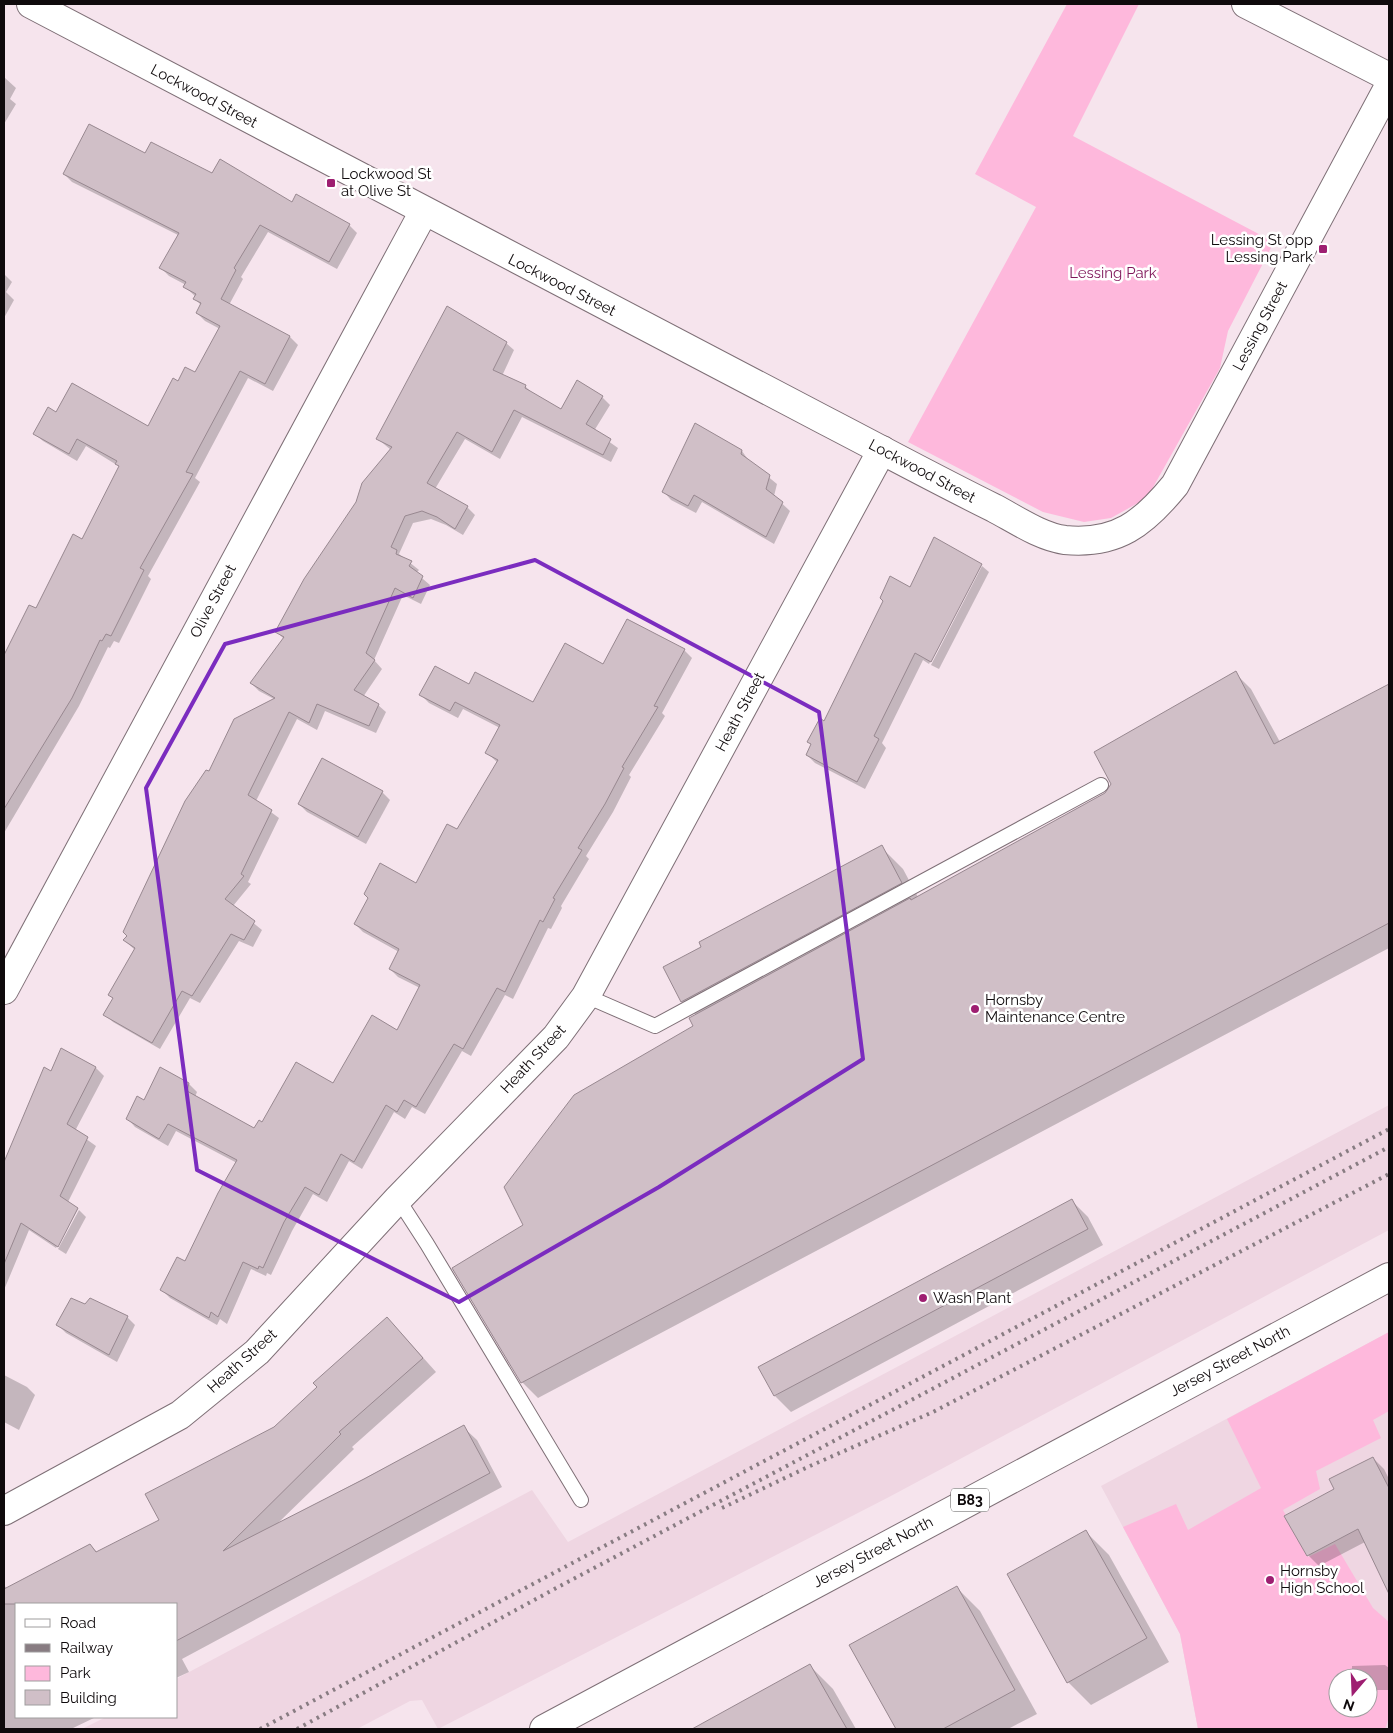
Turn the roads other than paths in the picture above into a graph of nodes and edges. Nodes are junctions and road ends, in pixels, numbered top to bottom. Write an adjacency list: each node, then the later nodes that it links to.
1 (31, 4): 5 (street, Lockwood Street)
2 (1246, 4): 3 (street)
3 (1389, 77)
4 (1389, 86): 7 (street, Lessing Street)
5 (423, 213): 6 (street, Lockwood Street); 9 (street, Olive Street)
6 (882, 450): 7 (street, Lockwood Street); 10 (street, Heath Street)
7 (1102, 539)
8 (1101, 785): 10 (lane)
9 (4, 990)
10 (586, 996): 11 (street, Heath Street)
11 (398, 1199): 13 (lane); 14 (street, Heath Street)
12 (1389, 1277): 15 (street, Jersey Street North / B83)
13 (581, 1500)
14 (4, 1511)
15 (544, 1729)

